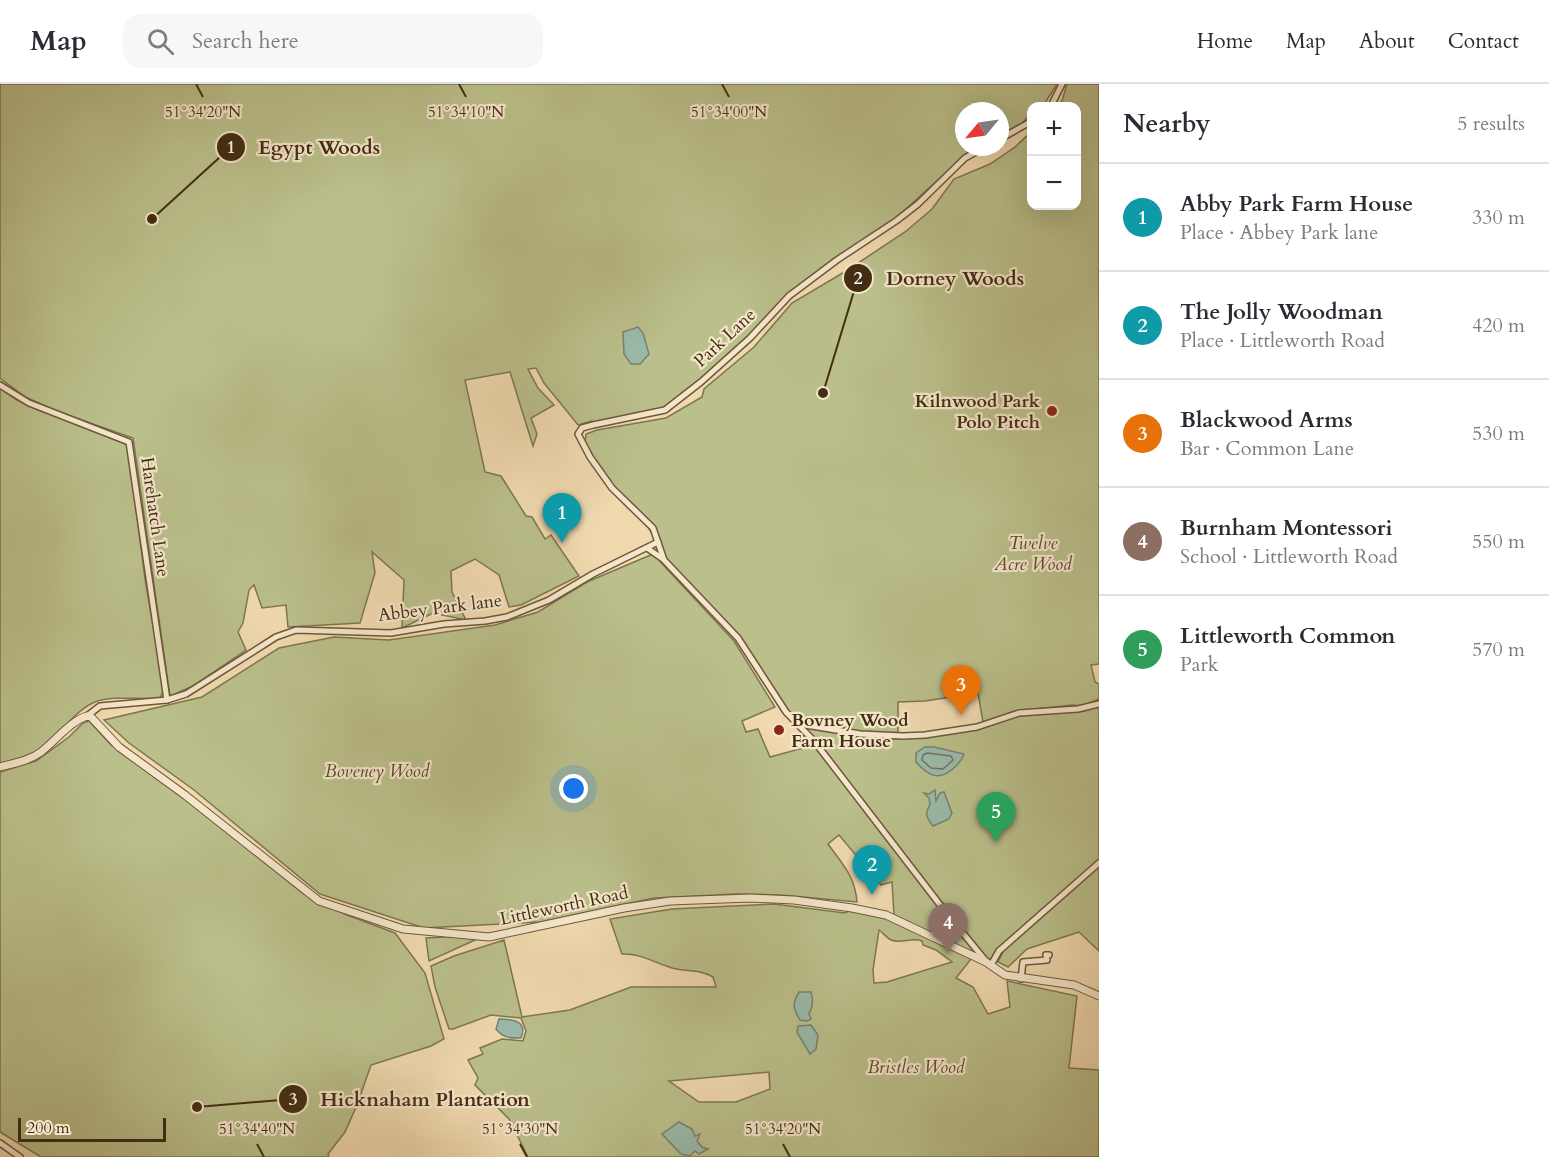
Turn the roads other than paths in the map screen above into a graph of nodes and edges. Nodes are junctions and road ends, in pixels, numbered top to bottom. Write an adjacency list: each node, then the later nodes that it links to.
1 (1062, 84): 2 (street)
2 (1052, 102)
3 (1027, 124): 4 (street)
4 (1009, 134)
5 (968, 156): 7 (street, Park Lane)
6 (0, 385): 10 (street, Harehatch Lane)
7 (658, 542): 8 (street, Abbey Park lane); 9 (street)
8 (648, 548): 9 (street); 10 (street, Abbey Park lane)
9 (664, 560): 13 (street)
10 (167, 700): 12 (street, Abbey Park lane)
11 (1099, 704): 13 (street)
12 (87, 716): 14 (street); 17 (street, Littleworth Road)
13 (800, 724): 17 (street)
14 (0, 767)
15 (1099, 862): 17 (street)
16 (1049, 955): 18 (street)
17 (989, 963): 18 (street, Littleworth Road)
18 (1022, 978): 19 (street, Littleworth Road)
19 (1099, 996)
20 (0, 1143): 21 (street)
21 (20, 1157)

